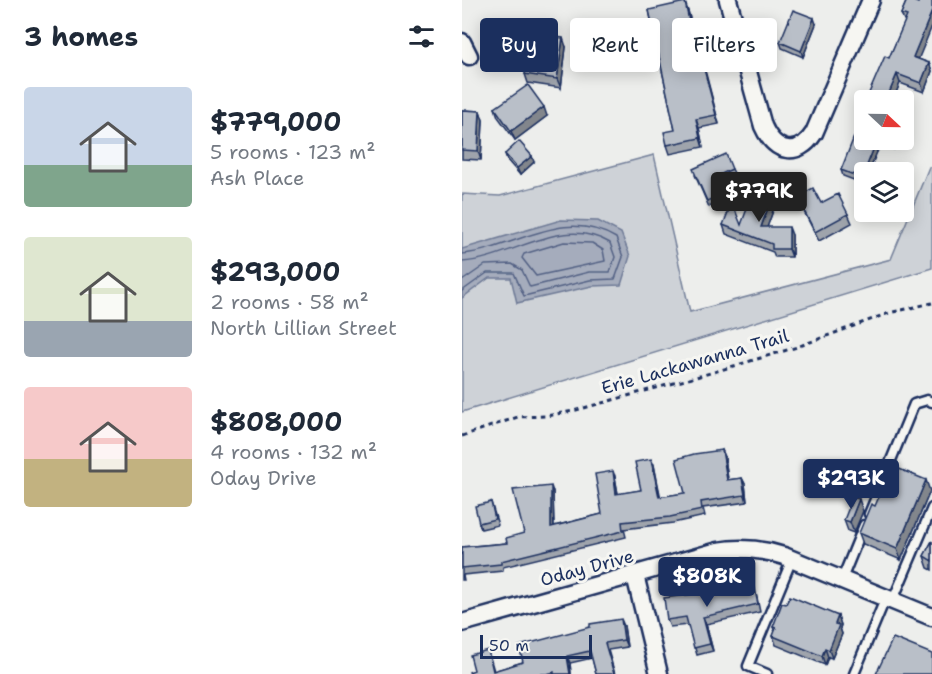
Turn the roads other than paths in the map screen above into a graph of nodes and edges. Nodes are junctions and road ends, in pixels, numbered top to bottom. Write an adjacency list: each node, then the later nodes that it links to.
1 (728, 0): 2 (street)
2 (871, 0)
3 (932, 402): 7 (lane)
4 (932, 508): 8 (lane)
5 (792, 559): 6 (street, Oday Drive); 7 (street, Oday Drive); 12 (lane)
6 (635, 575): 10 (street, Oday Drive); 11 (street)
7 (842, 579): 8 (street, Oday Drive)
8 (889, 599): 9 (street, Oday Drive); 13 (lane)
9 (932, 616)
10 (462, 623)
11 (659, 674)
12 (767, 674)
13 (854, 674)

